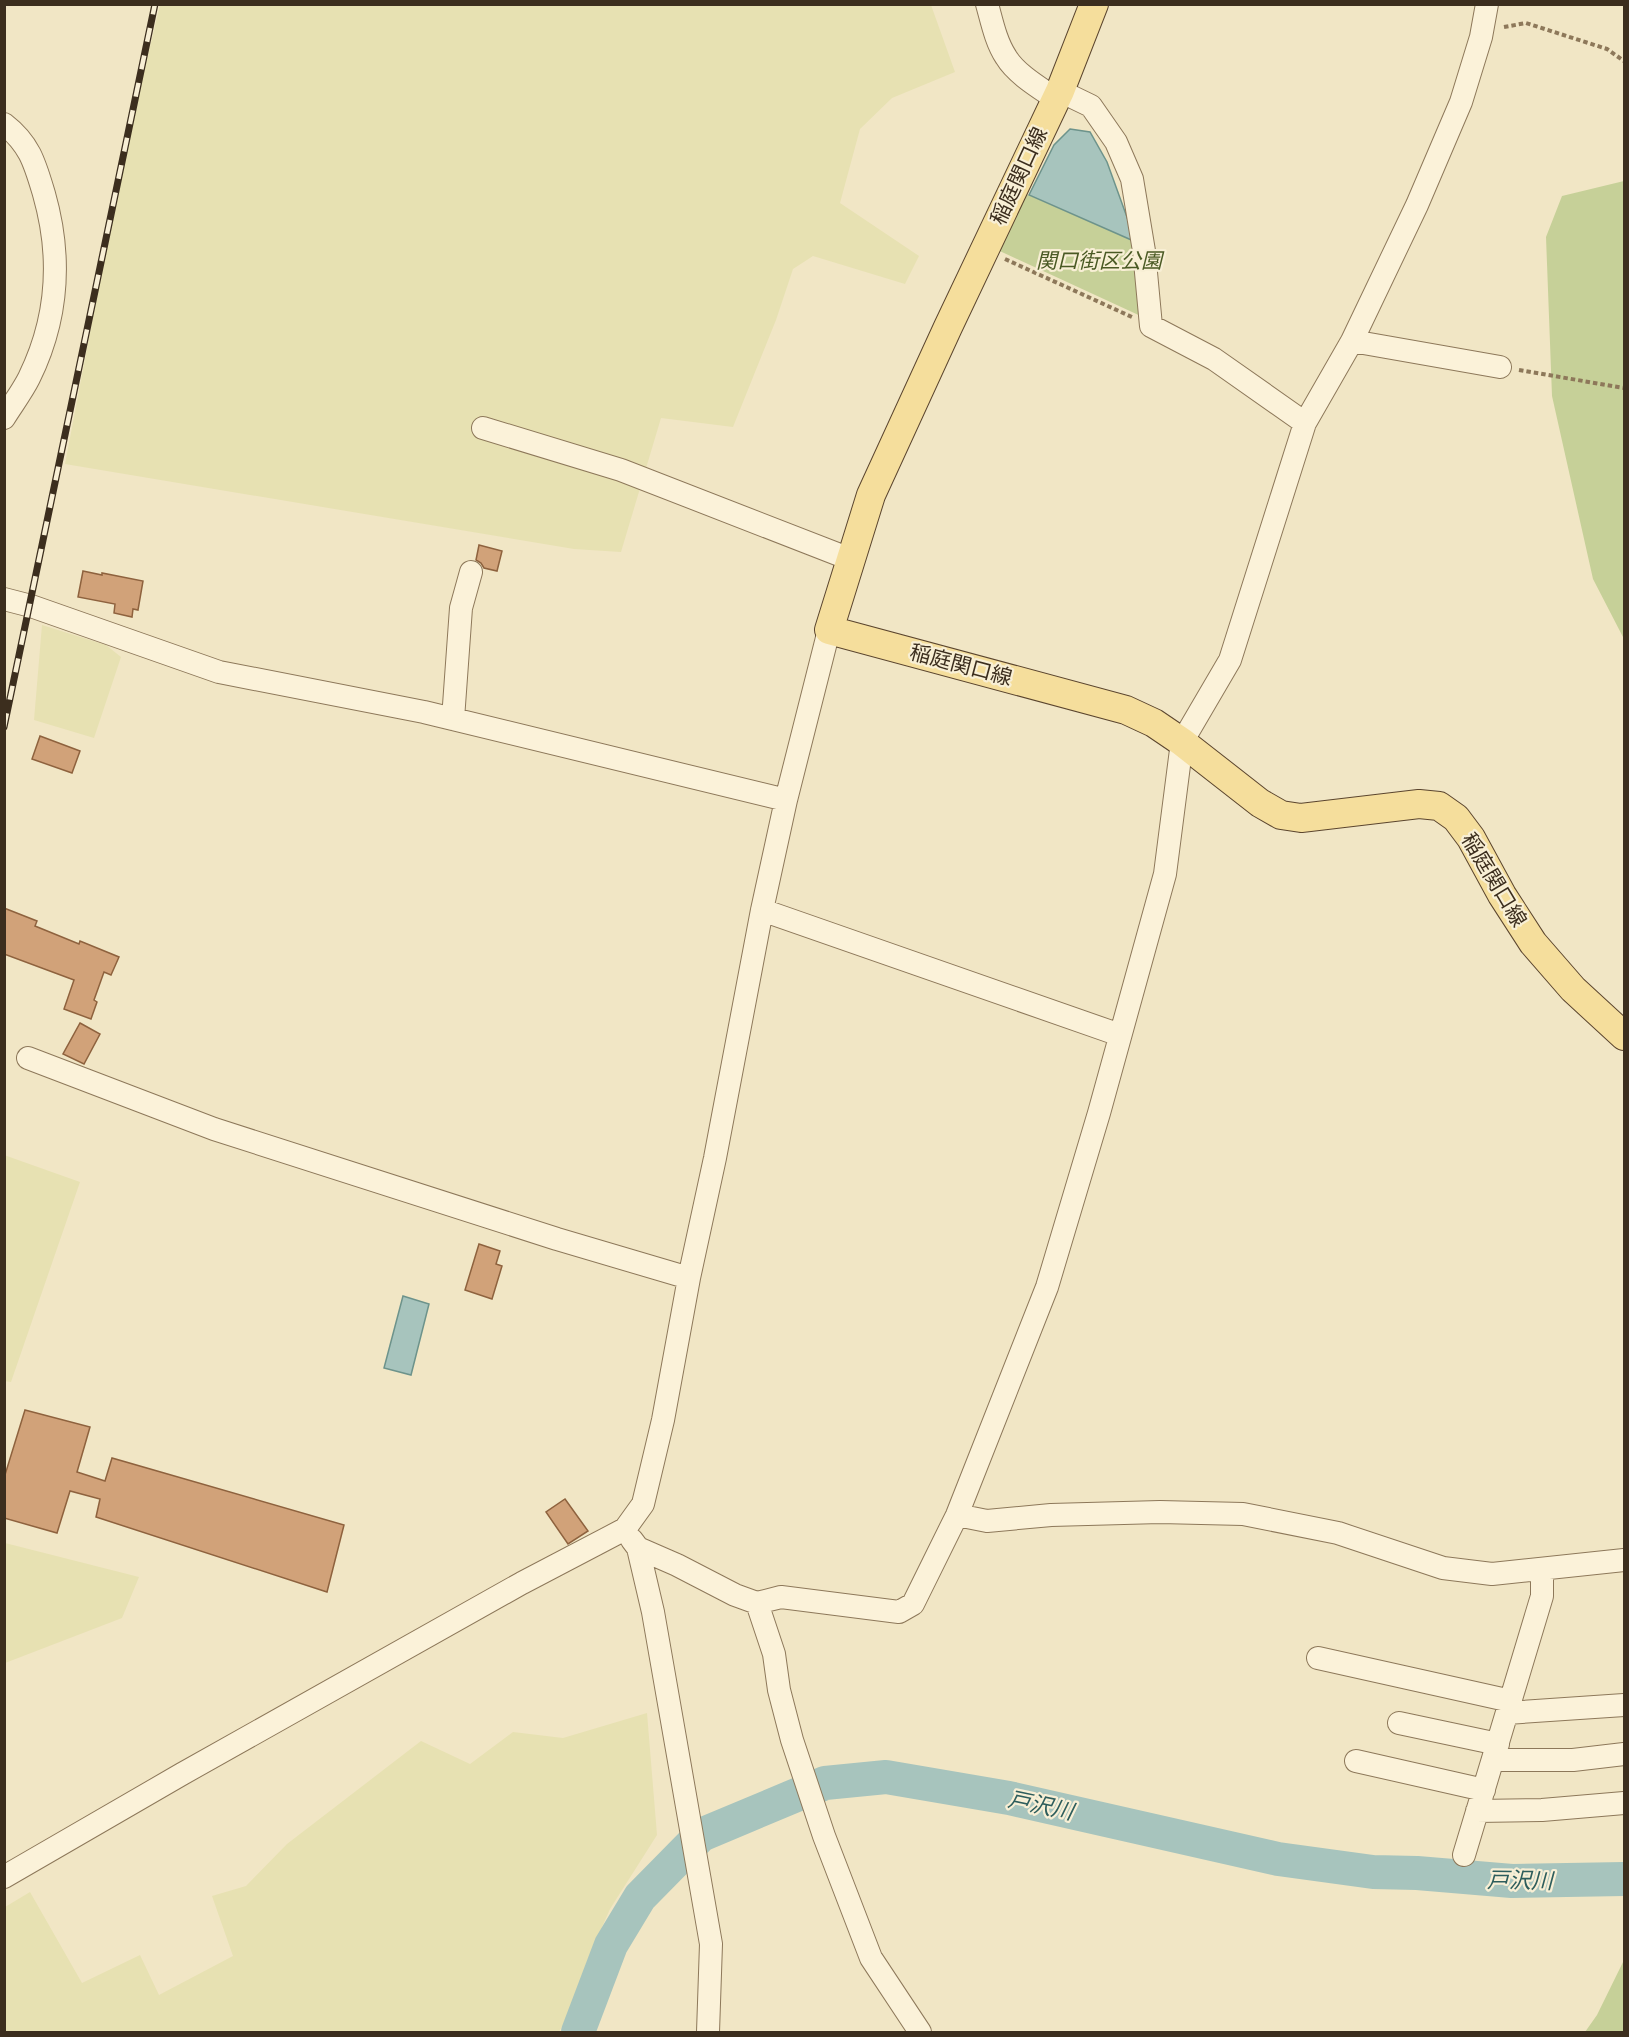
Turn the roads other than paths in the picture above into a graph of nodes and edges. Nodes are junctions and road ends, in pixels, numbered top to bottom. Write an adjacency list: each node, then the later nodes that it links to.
1 (987, 4): 4 (street)
2 (1094, 4): 4 (main road, 稲庭関口線)
3 (1487, 4): 6 (street)
4 (1058, 95): 9 (street); 11 (main road, 稲庭関口線)
5 (4, 124): 8 (street)
6 (1352, 342): 7 (street); 9 (street)
7 (1500, 367)
8 (4, 417)
9 (1305, 423): 16 (street)
10 (483, 428): 11 (street)
11 (850, 559): 14 (main road, 稲庭関口線)
12 (471, 572): 15 (street)
13 (4, 599): 15 (street)
14 (829, 630): 16 (main road, 稲庭関口線); 17 (street)
15 (453, 719): 17 (street)
16 (1182, 742): 19 (street); 20 (main road, 稲庭関口線)
17 (786, 800): 18 (street)
18 (762, 910): 19 (street); 22 (street)
19 (1120, 1035): 23 (street)
20 (1624, 1036)
21 (28, 1058): 22 (street)
22 (689, 1278): 24 (street)
23 (957, 1515): 27 (street); 28 (street)
24 (625, 1529): 25 (street); 39 (street)
25 (638, 1548): 28 (street); 40 (street)
26 (1624, 1560): 27 (street)
27 (1542, 1569): 31 (street)
28 (757, 1603): 41 (street)
29 (1318, 1658): 31 (street)
30 (1624, 1705): 31 (street)
31 (1509, 1707): 33 (street)
32 (1400, 1723): 33 (street)
33 (1495, 1752): 34 (street); 36 (street)
34 (1624, 1754)
35 (1356, 1761): 36 (street)
36 (1480, 1800): 37 (street); 38 (street)
37 (1624, 1803)
38 (1464, 1855)
39 (4, 1877)
40 (708, 2032)
41 (920, 2032)

